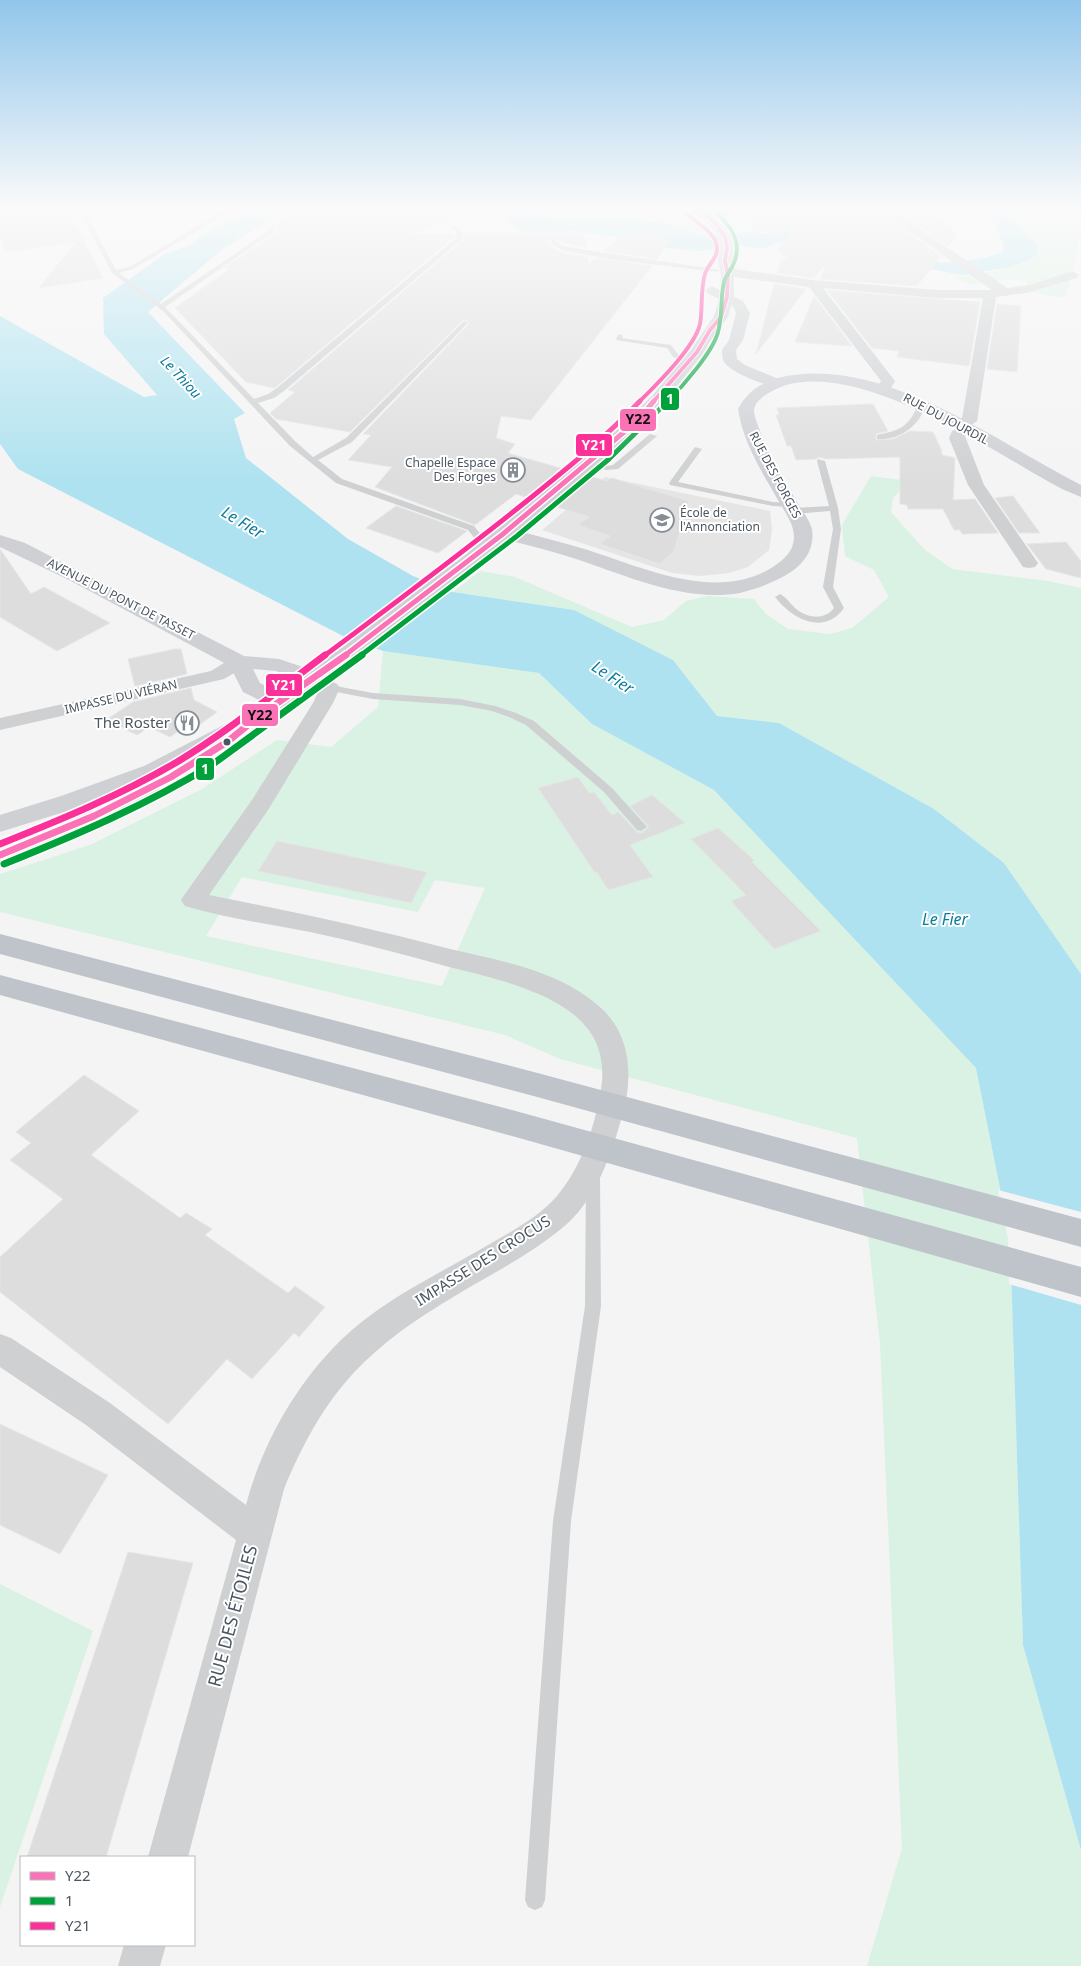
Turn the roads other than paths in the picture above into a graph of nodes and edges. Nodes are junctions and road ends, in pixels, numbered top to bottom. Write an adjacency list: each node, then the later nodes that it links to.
1 (727, 297): 11 (main road)
2 (149, 298): 9 (lane)
3 (177, 298): 9 (lane)
4 (389, 298): 18 (lane)
5 (711, 298): 11 (main road)
6 (728, 298): 13 (street)
7 (824, 298): 17 (street)
8 (996, 298): 20 (street)
9 (160, 306): 18 (lane)
10 (465, 323): 24 (lane)
11 (710, 330): 25 (main road)
12 (620, 336): 14 (lane)
13 (736, 340): 15 (street, RUE DU JOURDIL); 16 (street)
14 (676, 357)
15 (802, 378): 16 (main road, RUE DU JOURDIL); 17 (main road, RUE DU JOURDIL)
16 (776, 383): 28 (main road, RUE DES FORGES)
17 (884, 388): 19 (main road, RUE DU JOURDIL)
18 (253, 402): 24 (lane)
19 (921, 406): 20 (main road, RUE DU JOURDIL); 22 (lane)
20 (963, 427): 27 (main road, RUE DU JOURDIL); 34 (street)
21 (653, 436): 25 (lane)
22 (880, 437)
23 (698, 449): 28 (lane)
24 (313, 460): 30 (lane)
25 (590, 462): 30 (main road)
26 (821, 462): 29 (lane)
27 (1081, 492)
28 (792, 508): 29 (lane); 32 (main road, RUE DES FORGES)
29 (834, 508): 35 (lane)
30 (498, 538): 32 (main road, RUE DES FORGES); 33 (main road)
31 (0, 541): 36 (main road, AVENUE DU PONT DE TASSET)
32 (578, 553): 33 (main road, RUE DES FORGES)
33 (467, 563): 37 (main road)
34 (1029, 563)
35 (780, 597)
36 (239, 662): 37 (main road, AVENUE DU PONT DE TASSET); 38 (main road); 40 (street, IMPASSE DU VIÉRAN)
37 (321, 683): 38 (main road); 42 (lane); 46 (street, IMPASSE DES CROCUS)
38 (279, 702): 39 (main road)
39 (259, 716): 41 (main road); 43 (main road)
40 (0, 724)
41 (0, 824)
42 (641, 827)
43 (0, 855)
44 (0, 944): 47 (highway)
45 (0, 985): 48 (highway)
46 (593, 1162): 50 (street, IMPASSE DES CROCUS); 52 (lane)
47 (1081, 1233)
48 (1081, 1282)
49 (0, 1349): 50 (street, RUE DES ÉTOILES)
50 (255, 1533): 51 (street, RUE DES ÉTOILES)
51 (168, 1856)
52 (535, 1900)
53 (144, 1946): 54 (street)
54 (139, 1966)

